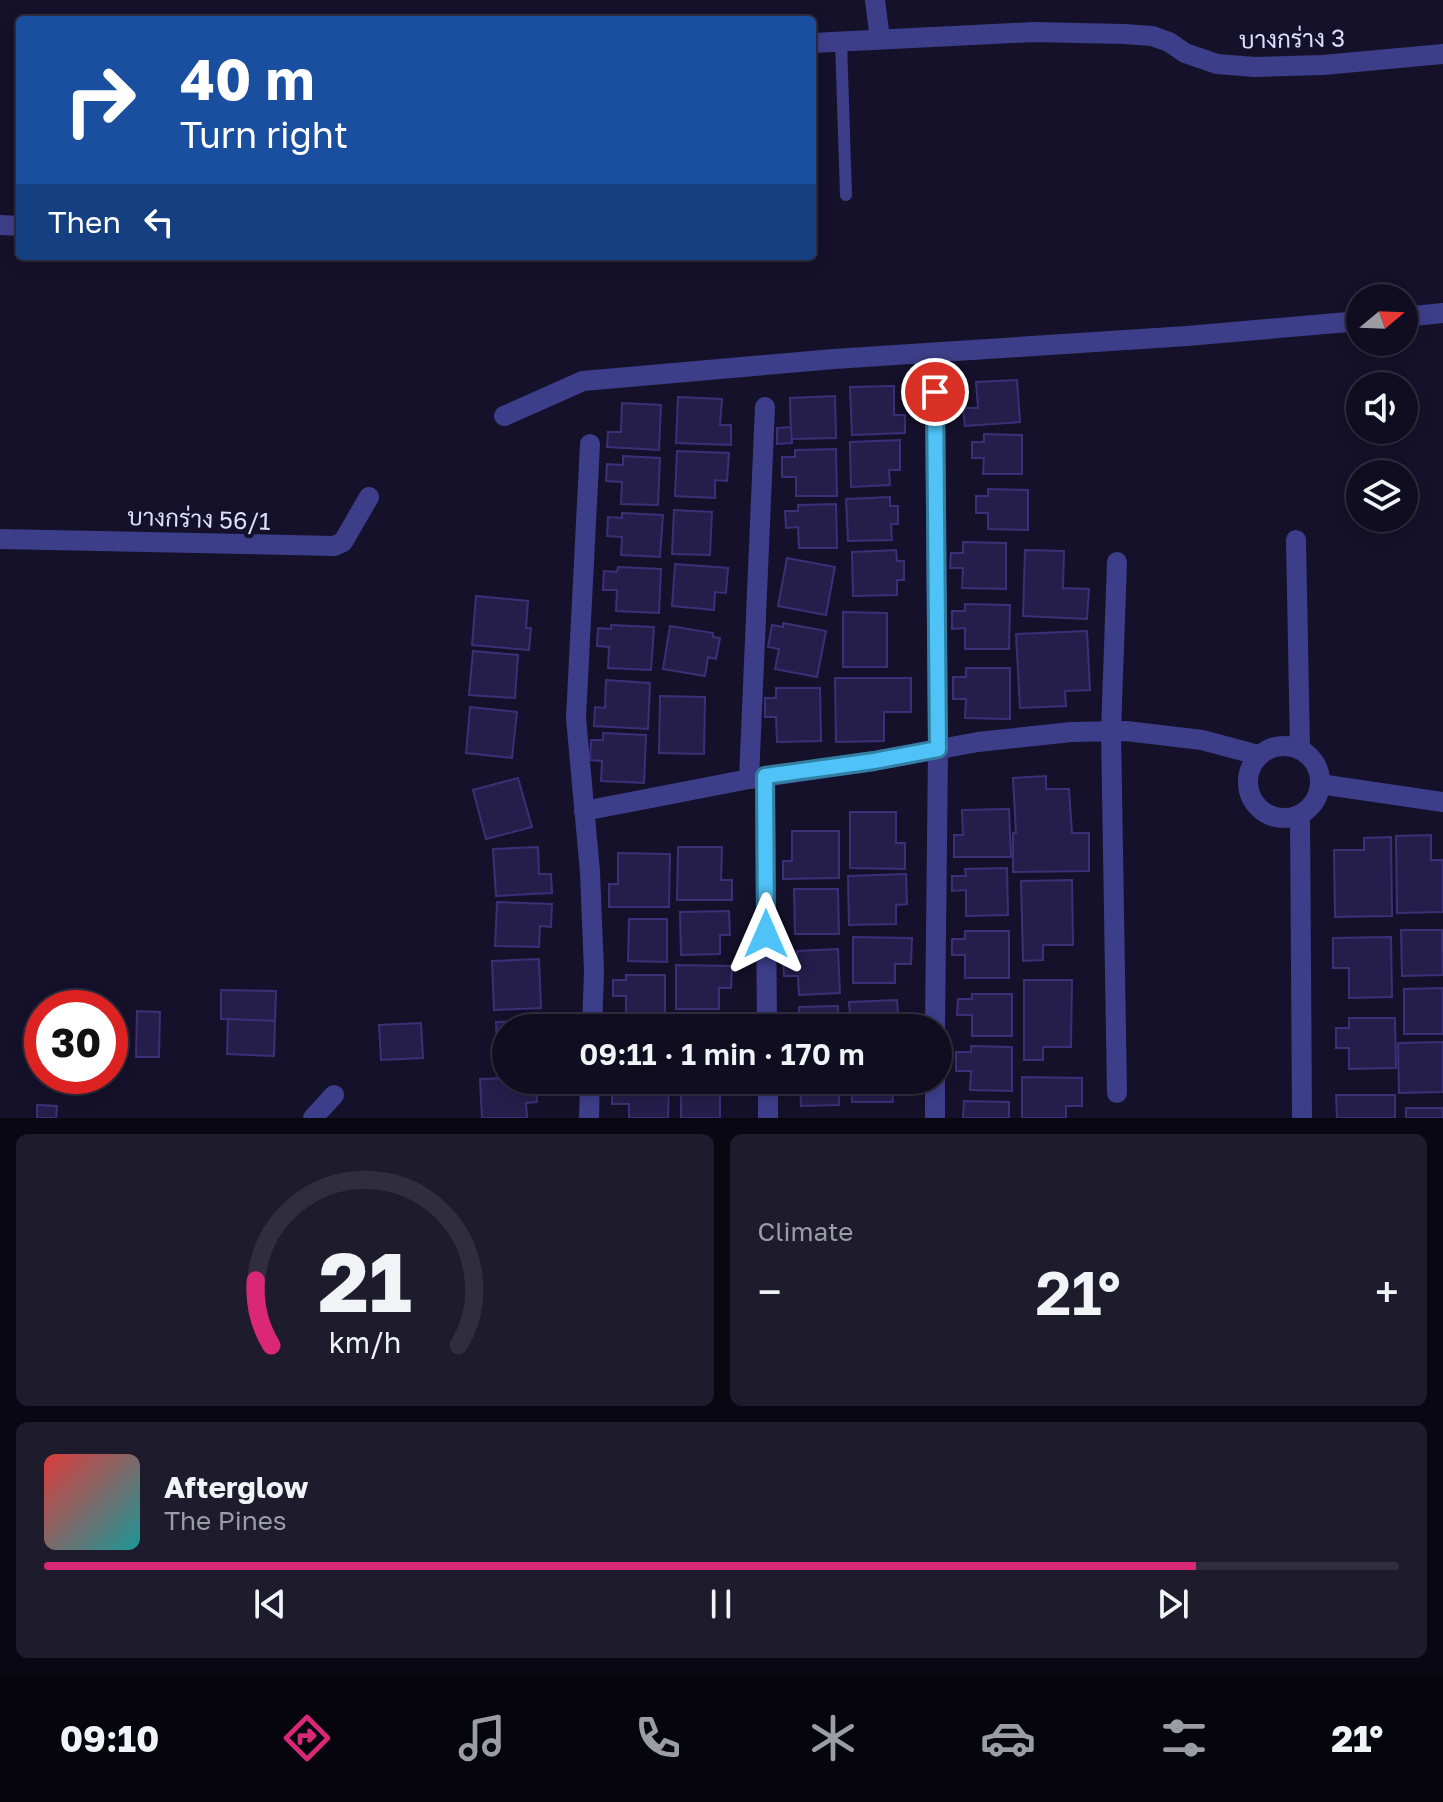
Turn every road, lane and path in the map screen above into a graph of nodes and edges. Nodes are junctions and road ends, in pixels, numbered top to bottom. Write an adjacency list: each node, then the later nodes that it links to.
1 (875, 0): 2 (street)
2 (880, 39): 3 (street, บางกร่าง 3); 5 (street, บางกร่าง 3)
3 (841, 41): 4 (street, บางกร่าง 3); 6 (lane)
4 (816, 43)
5 (1443, 54)
6 (846, 195)
7 (1443, 313): 8 (street)
8 (1418, 316)
9 (1346, 322): 12 (street)
10 (935, 392): 19 (street)
11 (765, 407): 22 (street)
12 (504, 416)
13 (590, 444): 25 (street)
14 (369, 497): 15 (street, บางกร่าง 56/1)
15 (0, 539)
16 (1296, 540): 20 (street)
17 (1117, 562): 18 (street)
18 (1111, 731): 19 (street); 21 (street); 30 (street)
19 (938, 749): 22 (street); 29 (street)
20 (1300, 749): 21 (street); 23 (street)
21 (1258, 755): 26 (street)
22 (757, 778): 25 (street); 28 (street)
23 (1320, 784): 24 (street); 26 (street)
24 (1443, 802)
25 (584, 811): 27 (street)
26 (1300, 815): 39 (street)
27 (592, 1014)
28 (766, 1014)
29 (935, 1014)
30 (1117, 1093)
31 (590, 1094): 36 (street)
32 (768, 1094): 37 (street)
33 (935, 1094): 38 (street)
34 (334, 1095): 35 (street)
35 (313, 1118)
36 (589, 1118)
37 (768, 1118)
38 (935, 1118)
39 (1302, 1118)

